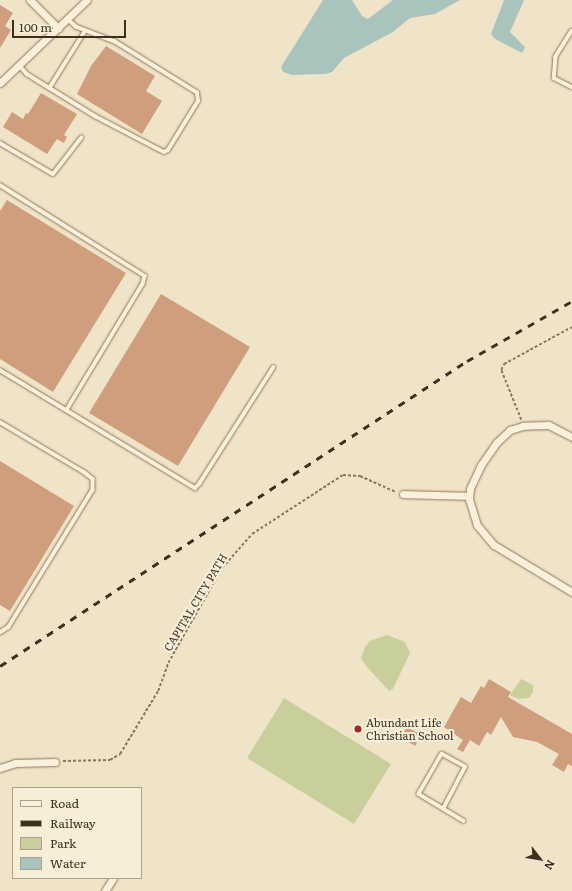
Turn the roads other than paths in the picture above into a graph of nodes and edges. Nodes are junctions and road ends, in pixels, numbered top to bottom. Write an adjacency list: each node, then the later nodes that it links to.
1 (30, 0): 4 (street)
2 (86, 1): 3 (street)
3 (67, 19): 4 (street); 5 (lane)
4 (58, 28): 7 (street)
5 (86, 31): 9 (lane); 9 (lane)
6 (572, 31): 10 (lane)
7 (19, 65): 8 (street); 9 (lane)
8 (0, 83)
9 (50, 87)
10 (572, 87)
11 (81, 138): 12 (lane)
12 (0, 143)
13 (0, 185): 16 (lane)
14 (273, 368): 16 (lane)
15 (0, 370): 16 (lane)
16 (67, 410)
17 (0, 422): 22 (lane)
18 (572, 437): 20 (street)
19 (403, 494): 20 (street)
20 (470, 496): 21 (street)
21 (572, 592)
22 (0, 633)
23 (55, 762): 24 (street)
24 (0, 768)
25 (444, 809): 25 (lane); 26 (lane)
26 (464, 821)
27 (111, 879): 28 (street)
28 (105, 891)

